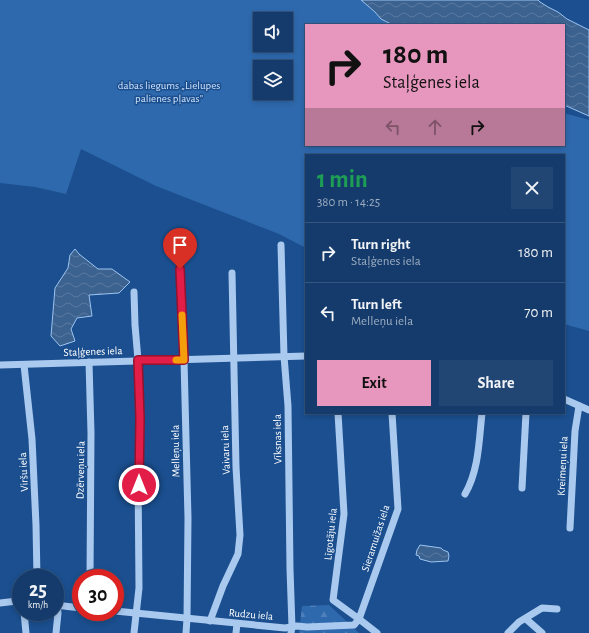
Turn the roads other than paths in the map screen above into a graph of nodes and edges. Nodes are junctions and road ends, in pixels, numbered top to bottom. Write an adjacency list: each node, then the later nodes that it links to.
1 (281, 245): 5 (street, Vīksnas iela)
2 (180, 269): 9 (street, Melleņu iela)
3 (232, 273): 7 (street, Vaivaru iela)
4 (134, 292): 8 (street)
5 (284, 356): 6 (street, Staļģenes iela); 7 (street, Staļģenes iela); 37 (street, Vīksnas iela)
6 (305, 356)
7 (233, 358): 9 (street, Staļģenes iela); 35 (street, Vaivaru iela)
8 (138, 360): 9 (street, Staļģenes iela); 10 (street, Staļģenes iela); 29 (street)
9 (184, 360): 31 (street, Melleņu iela)
10 (89, 362): 12 (street, Staļģenes iela); 24 (street, Dzērveņu iela)
11 (0, 365): 12 (street, Staļģenes iela)
12 (24, 365): 23 (street, Viršu iela)
13 (565, 399): 14 (street)
14 (579, 406): 15 (street); 22 (street, Kreimeņu iela)
15 (589, 410)
16 (338, 414): 32 (street, Līgotāju iela)
17 (392, 414): 32 (street, Sieramuižas iela)
18 (482, 414): 21 (street)
19 (526, 414): 20 (street)
20 (522, 488)
21 (465, 494)
22 (570, 528)
23 (37, 569)
24 (90, 569)
25 (12, 602): 26 (street)
26 (0, 603)
27 (557, 609): 30 (street)
28 (124, 612): 29 (street, Rudzu iela)
29 (136, 613): 31 (street, Rudzu iela); 40 (street)
30 (526, 618): 44 (street); 45 (street)
31 (187, 619): 35 (street, Rudzu iela); 41 (street, Melleņu iela)
32 (359, 619): 37 (street, Rudzu iela); 43 (street)
33 (25, 621): 38 (street)
34 (57, 621): 39 (street)
35 (210, 621): 36 (street, Rudzu iela)
36 (237, 624): 37 (street, Rudzu iela); 42 (street)
37 (292, 630)
38 (26, 633)
39 (56, 633)
40 (134, 633)
41 (186, 633)
42 (236, 633)
43 (377, 633)
44 (508, 633)
45 (542, 633)

